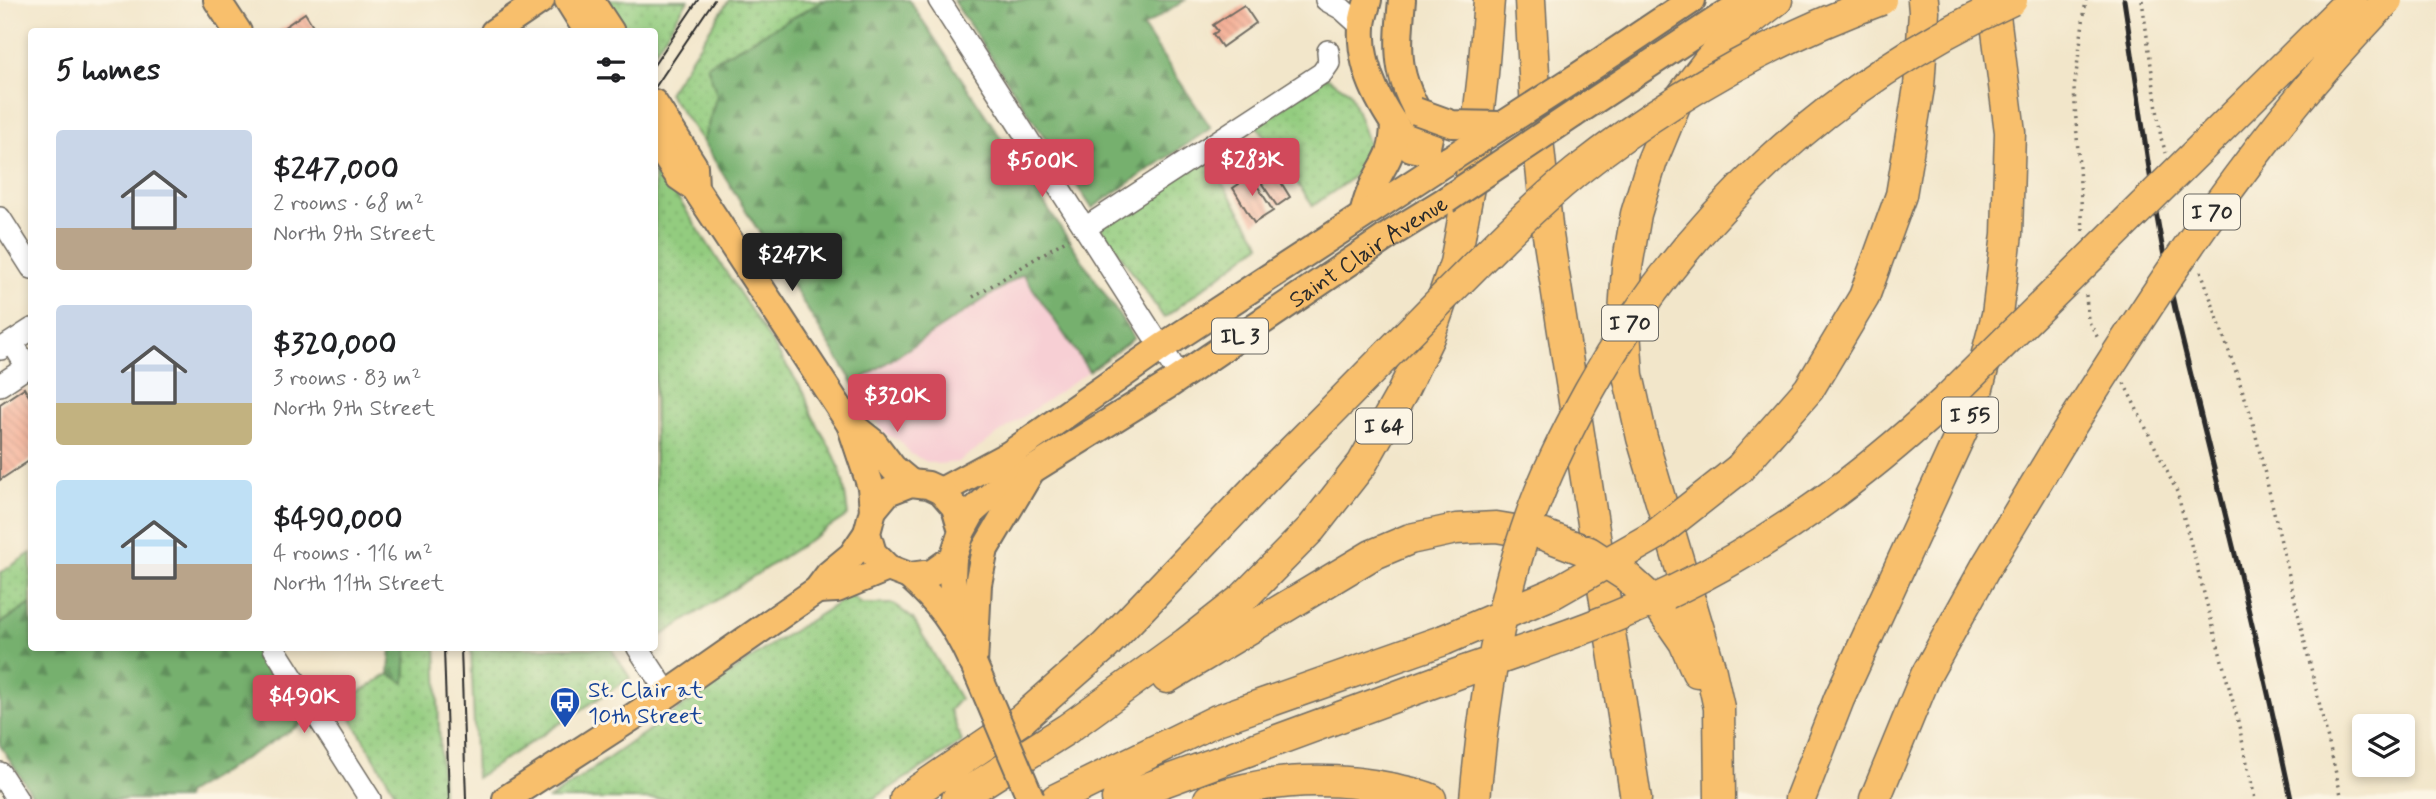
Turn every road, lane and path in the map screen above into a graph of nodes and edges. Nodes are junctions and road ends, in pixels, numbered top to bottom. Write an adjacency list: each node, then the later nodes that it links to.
1 (217, 0): 23 (main road)
2 (541, 0): 24 (main road)
3 (568, 0): 25 (main road)
4 (590, 0): 26 (main road)
5 (939, 0): 38 (street)
6 (1326, 0): 22 (street)
7 (1368, 0): 22 (main road)
8 (1402, 0): 29 (main road)
9 (1489, 0): 66 (highway, I 64)
10 (1530, 0): 80 (highway)
11 (1692, 0): 30 (main road, Saint Clair Avenue, bridge)
12 (1747, 0): 34 (main road, Saint Clair Avenue / IL 3, bridge)
13 (1777, 0): 67 (highway)
14 (1881, 0): 72 (highway, bridge)
15 (1923, 0): 75 (highway, bridge)
16 (1993, 0): 82 (highway, I 55)
17 (2012, 0): 79 (highway, I 70, bridge)
18 (2086, 0): 40 (path)
19 (2142, 0): 33 (path)
20 (2351, 0): 76 (highway, bridge)
21 (2387, 0): 83 (highway, I 70, bridge)
22 (1362, 27): 29 (main road)
23 (235, 28)
24 (500, 28)
25 (586, 28)
26 (608, 28)
27 (1328, 51): 38 (street)
28 (658, 109): 35 (main road)
29 (1405, 118): 30 (main road, bridge); 32 (main road); 36 (main road)
30 (1503, 125): 32 (main road, Saint Clair Avenue, bridge)
31 (658, 145): 35 (main road)
32 (1441, 163): 34 (main road); 36 (main road, Saint Clair Avenue); 39 (main road)
33 (2169, 164)
34 (1488, 170): 39 (main road, Saint Clair Avenue / IL 3, bridge)
35 (695, 188): 52 (main road)
36 (1363, 215): 48 (main road, Saint Clair Avenue)
37 (0, 218): 41 (street)
38 (1086, 228): 44 (path); 48 (street)
39 (1394, 232): 49 (main road, Saint Clair Avenue / IL 3)
40 (2083, 237)
41 (28, 262)
42 (2200, 268): 85 (path)
43 (2086, 285): 46 (path)
44 (973, 297)
45 (28, 331): 47 (street)
46 (2101, 344)
47 (6, 345): 51 (street)
48 (1162, 347): 49 (street); 55 (main road, Saint Clair Avenue)
49 (1180, 377): 53 (main road, Saint Clair Avenue / IL 3)
50 (2122, 379): 84 (path)
51 (0, 385)
52 (850, 424): 54 (main road); 56 (main road)
53 (1032, 470): 57 (main road, Saint Clair Avenue / IL 3); 64 (main road)
54 (911, 483): 55 (main road); 56 (main road)
55 (941, 491): 57 (main road)
56 (870, 521): 59 (main road); 60 (main road)
57 (962, 531): 58 (main road)
58 (953, 558): 59 (main road); 61 (main road)
59 (898, 572): 60 (main road); 61 (main road)
60 (817, 590): 65 (main road)
61 (956, 627): 64 (main road)
62 (276, 651): 70 (street)
63 (640, 651): 65 (street)
64 (974, 664): 74 (main road, bridge)
65 (668, 694): 71 (main road)
66 (1067, 729): 67 (highway, bridge); 73 (highway, I 64)
67 (1720, 749): 81 (highway)
68 (0, 773): 69 (street)
69 (17, 799)
70 (370, 799)
71 (506, 799)
72 (905, 799)
73 (957, 799)
74 (1031, 799)
75 (1056, 799)
76 (1117, 799)
77 (1209, 799): 78 (highway)
78 (1432, 799)
79 (1475, 799)
80 (1636, 799)
81 (1720, 799)
82 (1800, 799)
83 (1875, 799)
84 (2255, 799)
85 (2342, 799)

